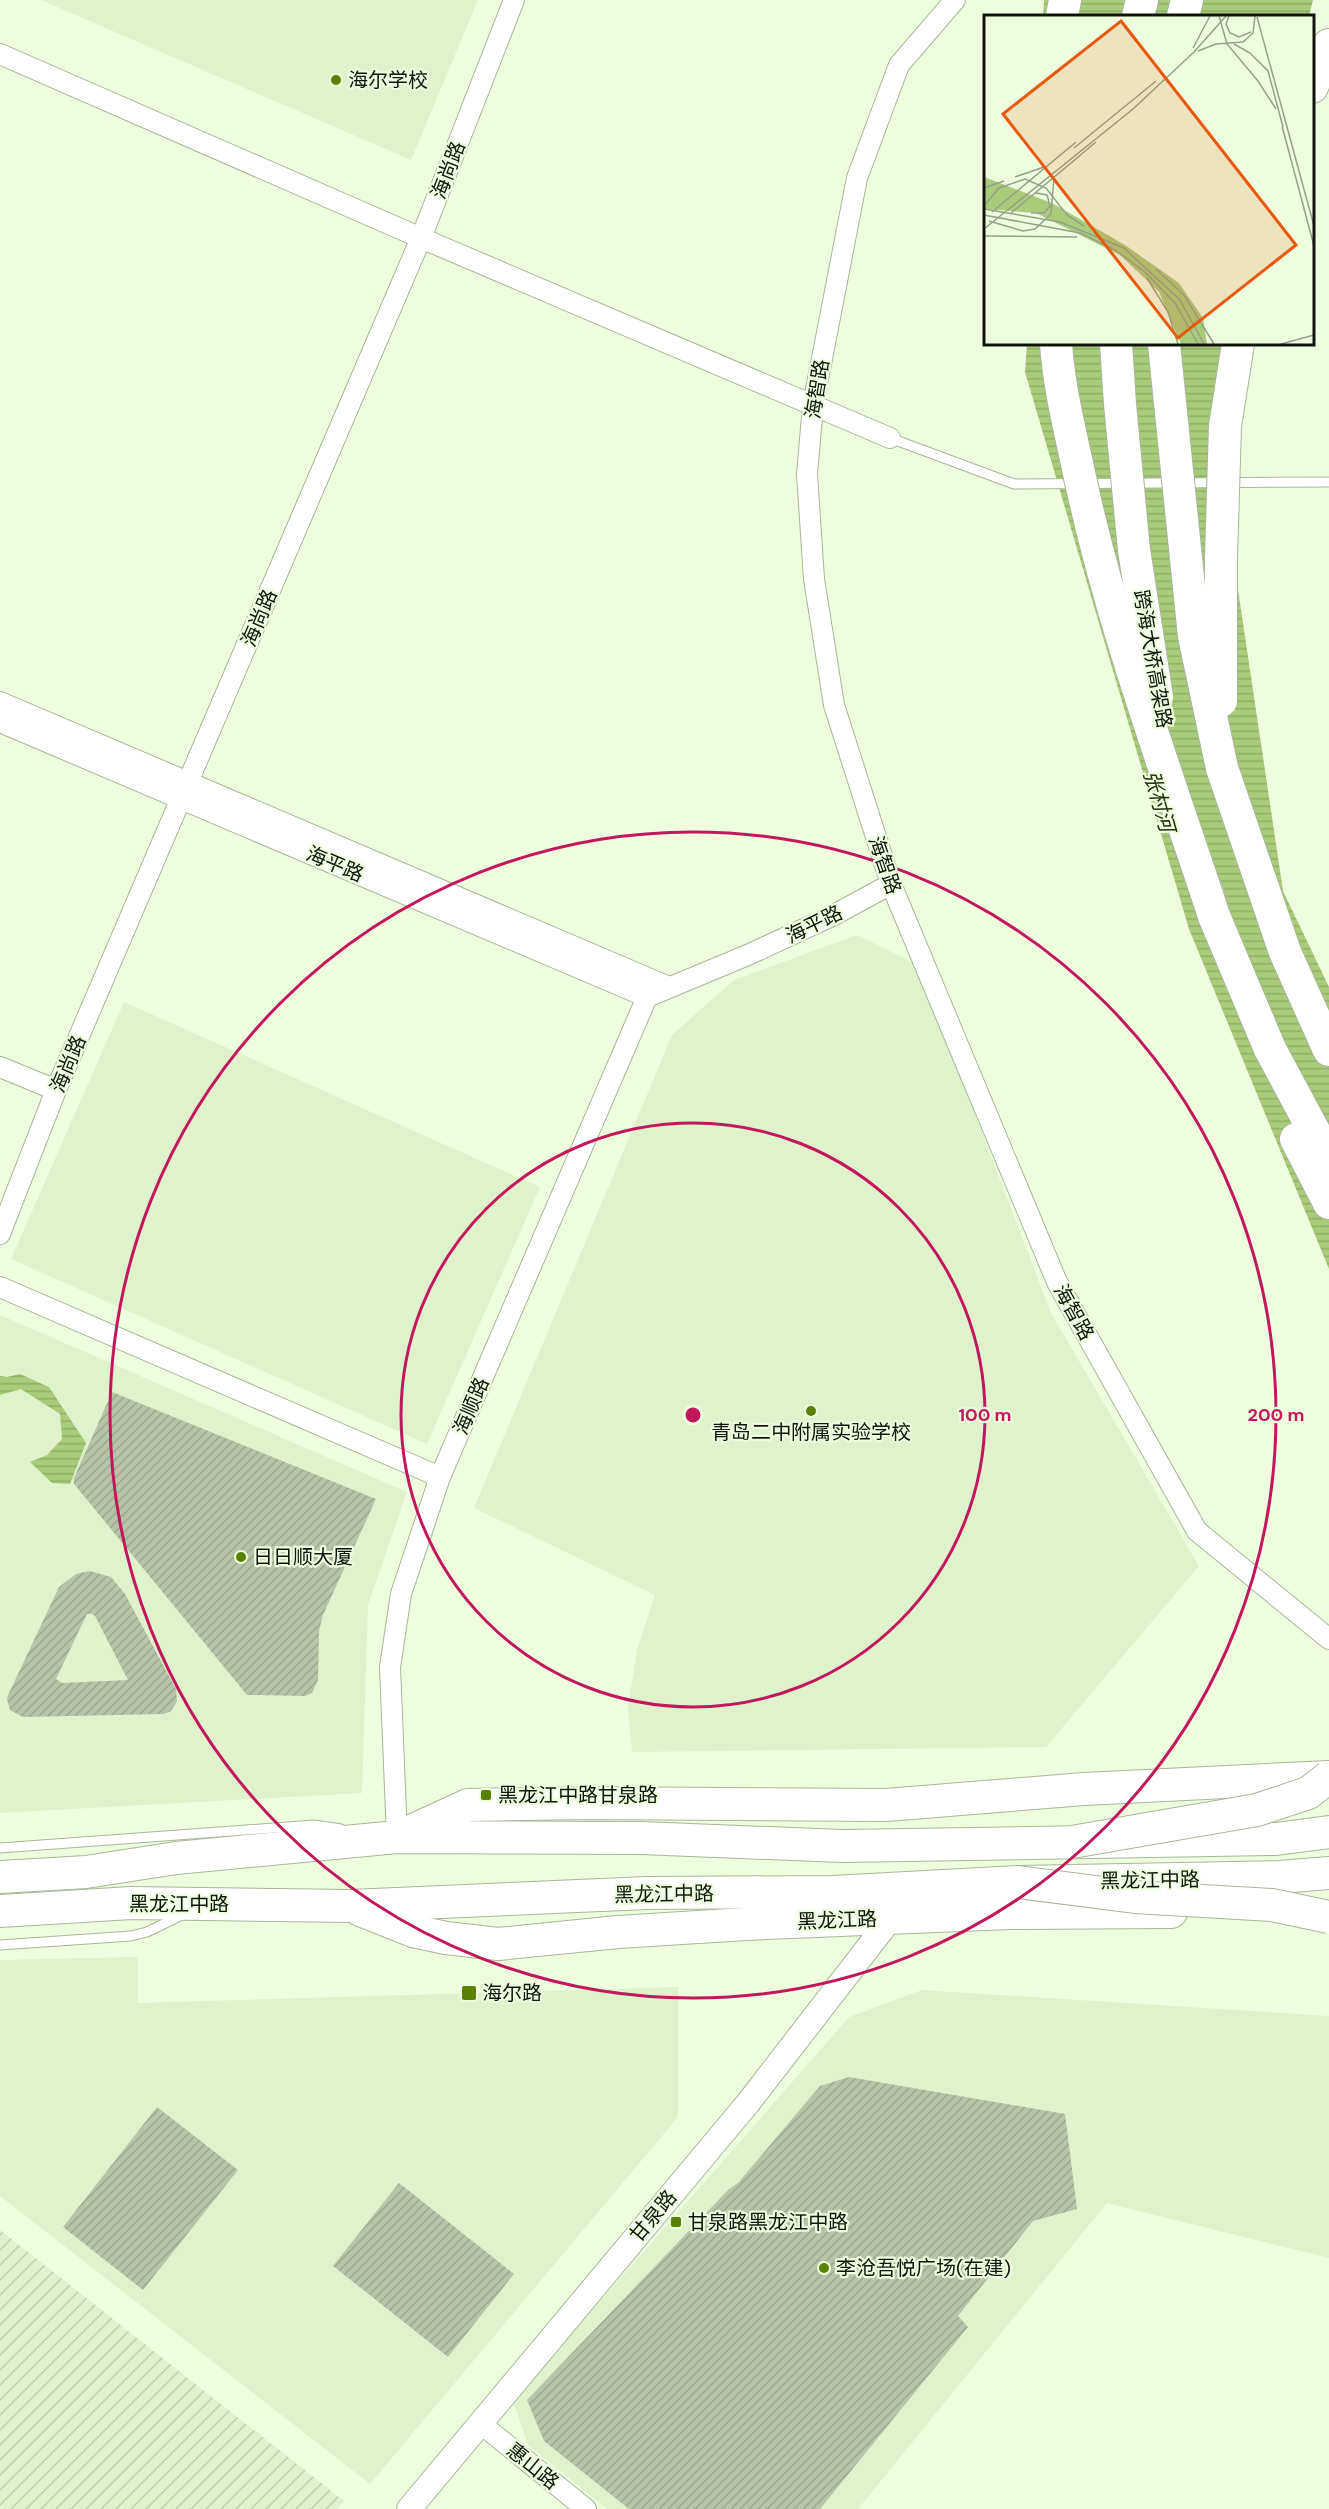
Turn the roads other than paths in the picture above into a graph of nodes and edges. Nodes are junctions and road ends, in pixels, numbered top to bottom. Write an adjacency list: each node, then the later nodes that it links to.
1 (514, 0): 12 (street, 海尚路)
2 (955, 0): 17 (street, 海智路)
3 (1065, 0): 6 (highway)
4 (1142, 0): 7 (highway)
5 (1187, 0): 8 (highway)
6 (1062, 15)
7 (1138, 15)
8 (1183, 15)
9 (1329, 45): 11 (highway)
10 (0, 54): 12 (street)
11 (1314, 82)
12 (422, 238): 17 (street); 23 (street, 海尚路)
13 (1056, 345): 25 (highway, bridge)
14 (1116, 345): 25 (highway, 跨海大桥高架路, bridge)
15 (1164, 345): 22 (highway, bridge)
16 (1238, 345): 22 (highway, bridge)
17 (813, 405): 18 (street); 24 (street, 海智路)
18 (890, 438): 19 (lane, bridge)
19 (1329, 482)
20 (0, 702): 23 (street, 海平路)
21 (0, 722): 23 (street, 海平路)
22 (1222, 768): 28 (highway)
23 (185, 791): 26 (street, 海平路); 27 (street, 海平路); 32 (street, 海尚路)
24 (891, 884): 26 (street, 海平路); 38 (street, 海智路)
25 (1214, 916): 29 (highway, 跨海大桥高架路)
26 (669, 987): 27 (street, 海平路)
27 (647, 997): 37 (street, 海顺路)
28 (1322, 1031): 30 (highway)
29 (1270, 1049): 33 (highway, 跨海大桥高架路); 34 (highway)
30 (1329, 1050)
31 (0, 1067): 32 (street)
32 (56, 1090): 35 (street, 海尚路)
33 (1329, 1159)
34 (1329, 1203)
35 (0, 1234)
36 (0, 1287): 37 (street)
37 (440, 1477): 41 (street, 海顺路)
38 (1329, 1639)
39 (1329, 1777): 41 (highway, 黑龙江中路); 42 (highway, bridge)
40 (1329, 1832): 42 (highway, 黑龙江中路, bridge)
41 (397, 1837): 42 (highway, 黑龙江中路); 43 (lane); 45 (highway, 黑龙江中路)
42 (1072, 1842)
43 (0, 1848)
44 (1329, 1873): 46 (highway, 黑龙江中路, bridge)
45 (0, 1877)
46 (1018, 1882): 49 (highway, 黑龙江中路); 51 (highway, bridge)
47 (1329, 1902): 52 (highway, 黑龙江路)
48 (205, 1904): 49 (highway, 黑龙江中路); 50 (highway, 黑龙江中路); 53 (lane)
49 (351, 1906): 52 (highway, 黑龙江路)
50 (0, 1911)
51 (1329, 1917)
52 (891, 1918): 54 (street, 甘泉路)
53 (0, 1945)
54 (480, 2423): 55 (street, 甘泉路); 56 (street, 惠山路)
55 (409, 2509)
56 (586, 2509)

